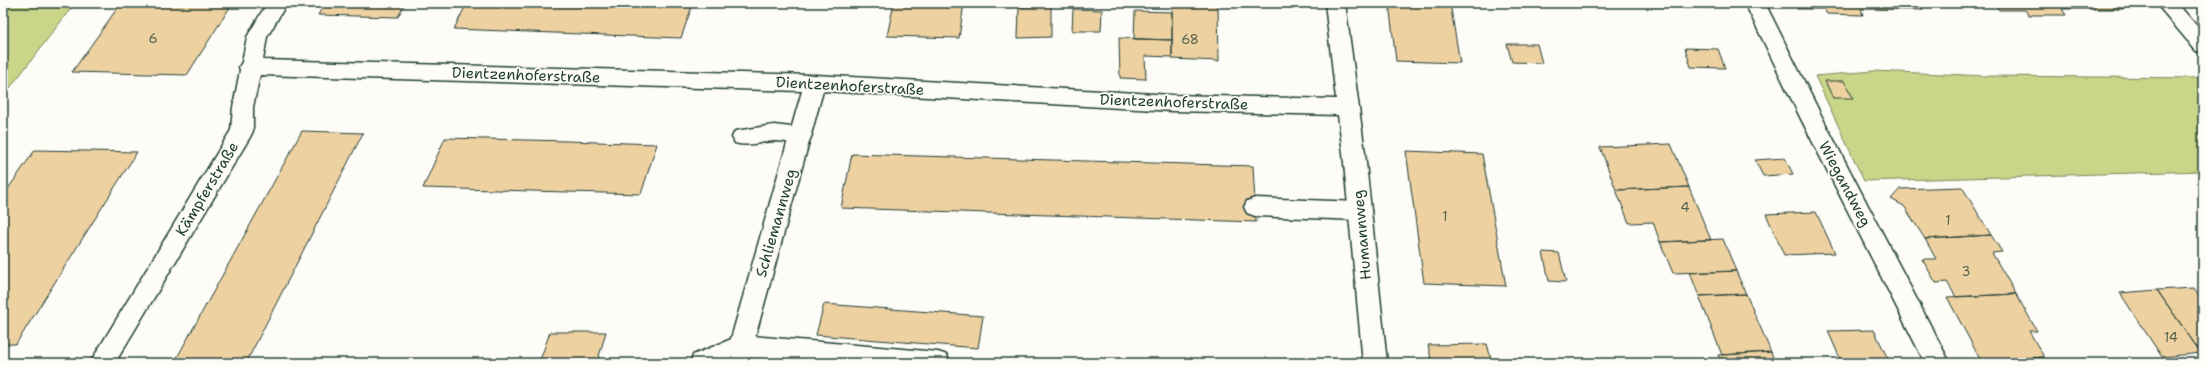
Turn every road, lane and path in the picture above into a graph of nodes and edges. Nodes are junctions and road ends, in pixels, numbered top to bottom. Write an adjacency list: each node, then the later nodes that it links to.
1 (277, 3): 6 (street, Kämpferstraße)
2 (1335, 3): 8 (street)
3 (1755, 3): 18 (street, Wiegandweg)
4 (2166, 3): 5 (street)
5 (2203, 46)
6 (250, 67): 7 (street, Dientzenhoferstraße); 14 (street, Kämpferstraße)
7 (815, 83): 8 (street, Dientzenhoferstraße); 9 (street, Schliemannweg)
8 (1346, 107): 12 (street, Humannweg)
9 (801, 135): 10 (street); 13 (street, Schliemannweg)
10 (743, 137)
11 (1255, 207): 12 (street)
12 (1360, 210): 17 (street, Humannweg)
13 (738, 354): 15 (street); 16 (street)
14 (102, 363)
15 (702, 363)
16 (938, 363)
17 (1375, 363)
18 (1938, 363)

